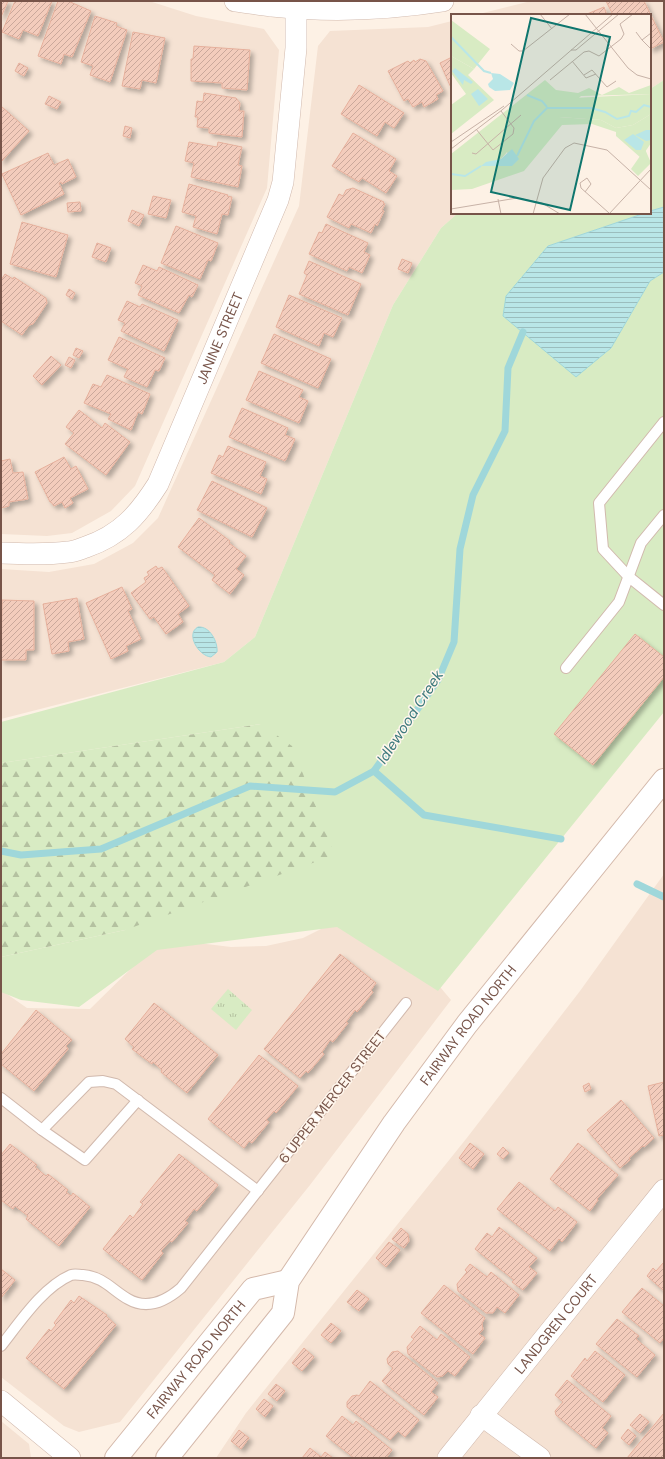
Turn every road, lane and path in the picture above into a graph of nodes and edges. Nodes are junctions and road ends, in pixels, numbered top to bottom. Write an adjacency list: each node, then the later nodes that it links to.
1 (235, 1): 3 (street)
2 (443, 1): 3 (street)
3 (297, 5): 6 (street, JANINE STREET)
4 (664, 422): 7 (lane)
5 (664, 515): 7 (lane)
6 (1, 553)
7 (629, 577): 8 (lane); 9 (lane)
8 (664, 605)
9 (566, 668)
10 (664, 780): 17 (main road, FAIRWAY ROAD NORTH)
11 (406, 1003): 16 (lane, 6 UPPER MERCER STREET)
12 (1, 1098): 14 (lane)
13 (138, 1100): 14 (lane); 14 (lane); 16 (lane)
14 (42, 1130)
15 (664, 1190): 20 (street, LANDGREN COURT)
16 (258, 1191): 18 (lane, 6 UPPER MERCER STREET)
17 (288, 1281): 22 (main road, FAIRWAY ROAD NORTH); 23 (main road, FAIRWAY ROAD NORTH)
18 (1, 1346)
19 (1, 1401): 21 (street)
20 (481, 1415): 24 (street, LANDGREN COURT); 25 (street)
21 (70, 1458)
22 (116, 1458)
23 (168, 1458)
24 (448, 1458)
25 (540, 1458)

